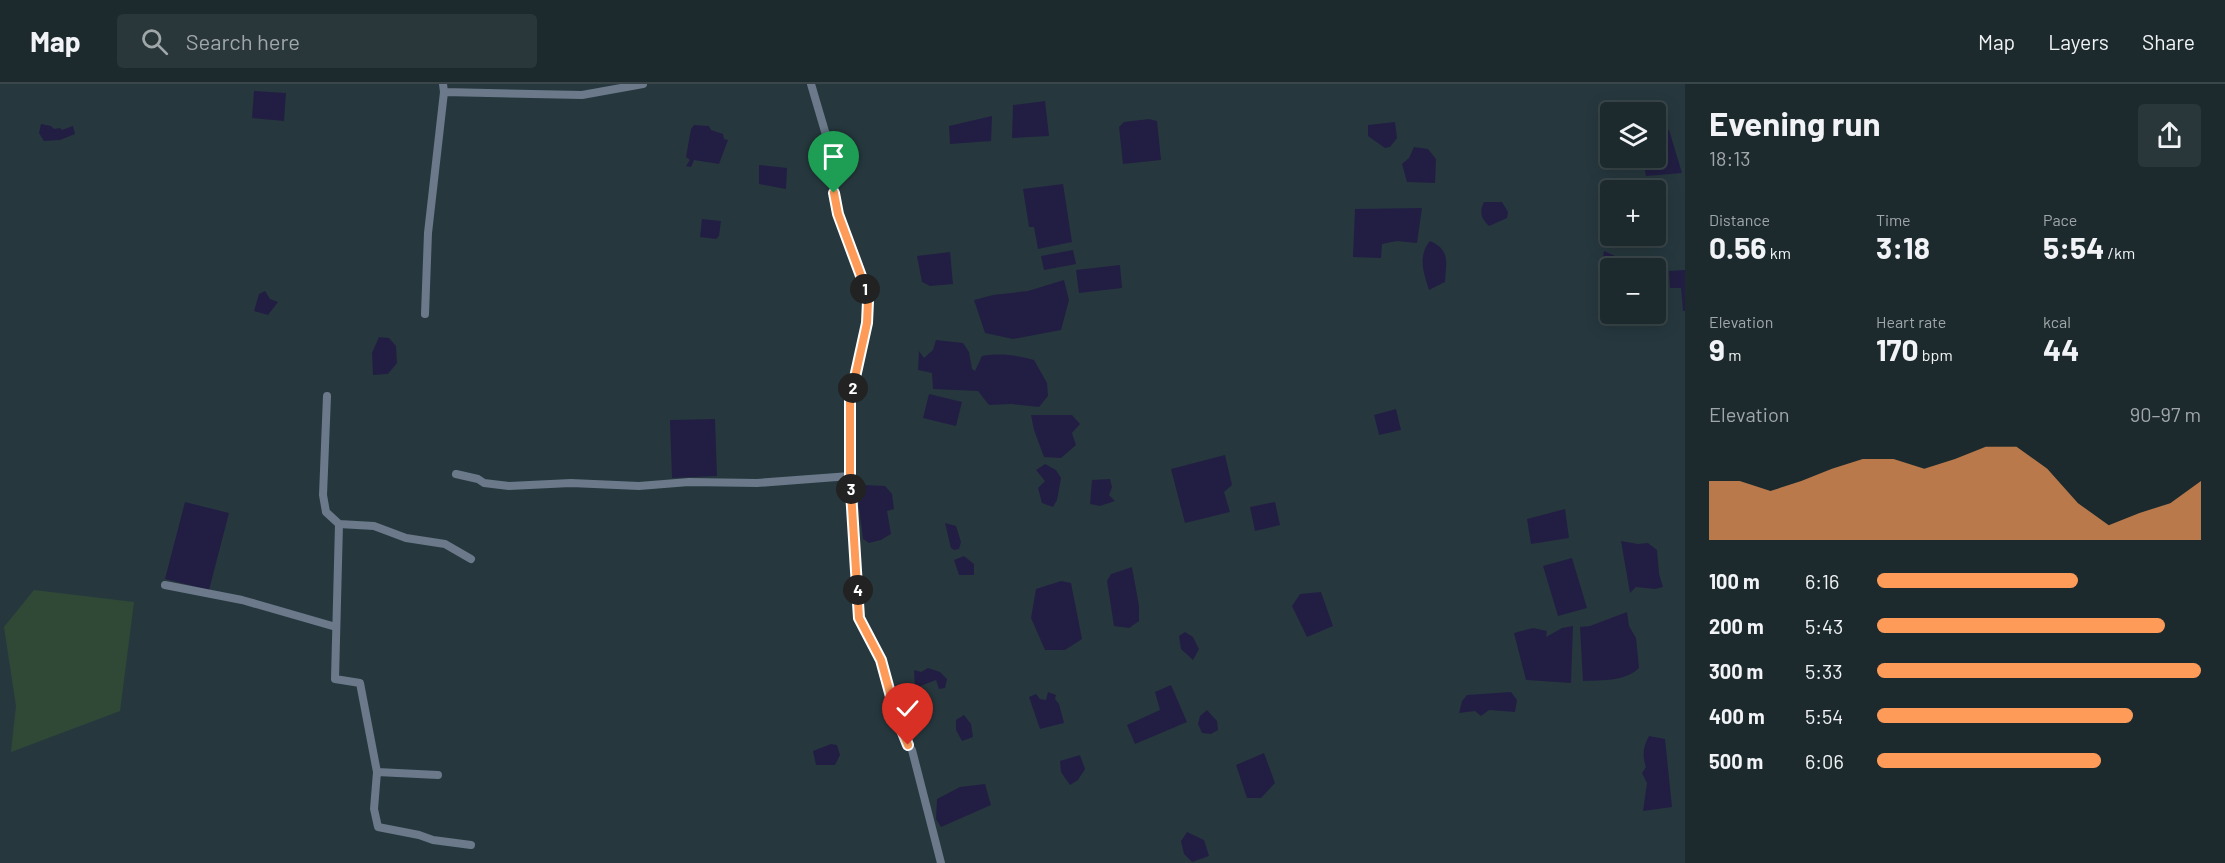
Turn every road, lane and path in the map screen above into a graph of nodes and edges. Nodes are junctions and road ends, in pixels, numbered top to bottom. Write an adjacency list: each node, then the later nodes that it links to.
1 (643, 84): 3 (street)
2 (811, 84): 7 (street)
3 (444, 88): 4 (street)
4 (425, 314)
5 (327, 396): 8 (street)
6 (456, 474): 7 (street)
7 (850, 476): 15 (street)
8 (339, 524): 9 (street); 11 (street)
9 (471, 559)
10 (165, 585): 11 (street)
11 (336, 627): 12 (street)
12 (377, 772): 13 (street); 14 (street)
13 (438, 775)
14 (471, 845)
15 (941, 863)

